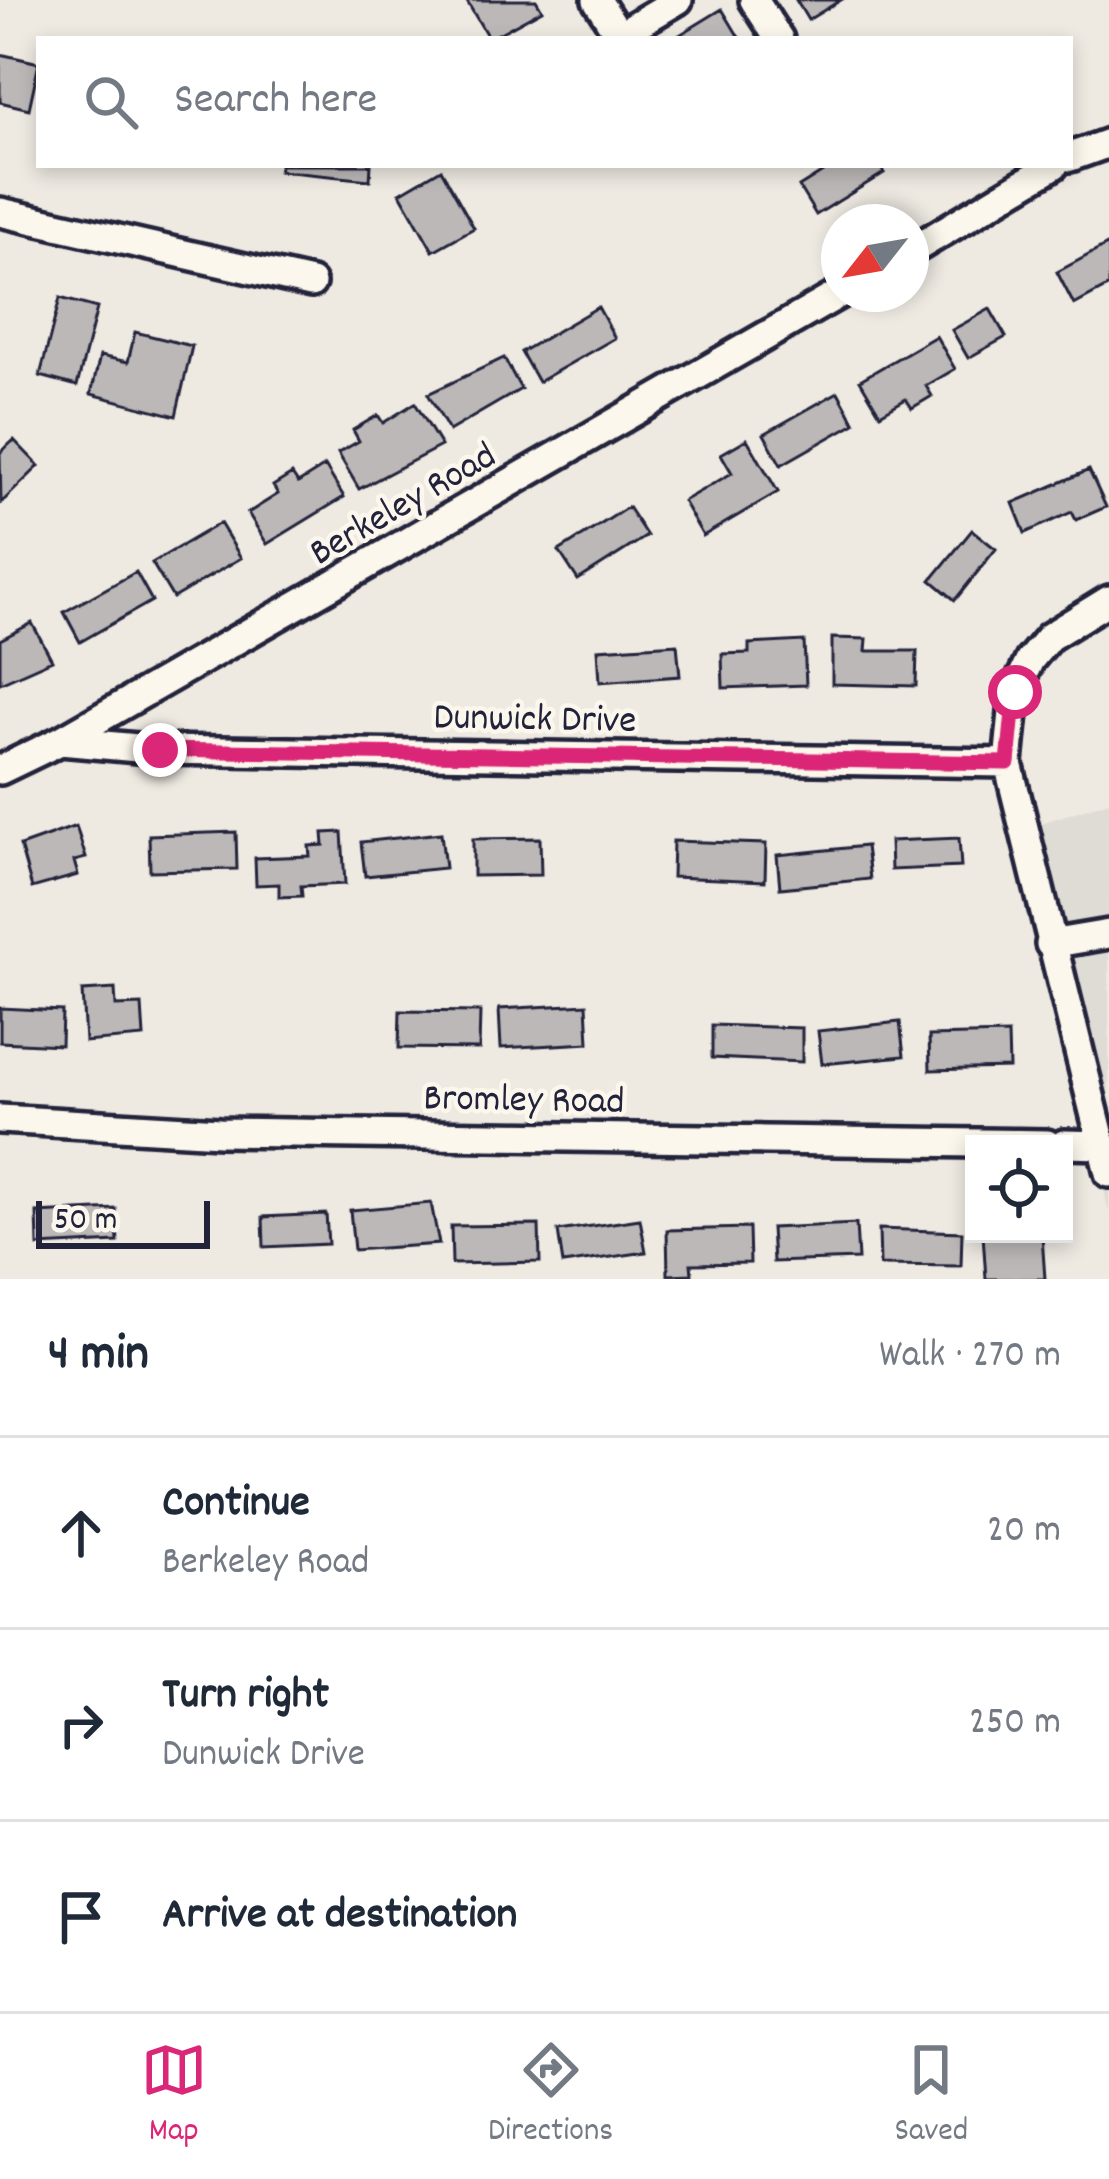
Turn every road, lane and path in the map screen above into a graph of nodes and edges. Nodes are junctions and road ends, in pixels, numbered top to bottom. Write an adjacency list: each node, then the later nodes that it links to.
1 (597, 0): 4 (street)
2 (678, 0): 5 (street)
3 (754, 0): 6 (street)
4 (620, 36)
5 (623, 36)
6 (777, 36)
7 (1109, 143): 8 (street)
8 (1073, 156)
9 (1049, 168): 11 (street)
10 (0, 212): 12 (street)
11 (929, 240)
12 (310, 284)
13 (821, 304): 15 (street, Berkeley Road)
14 (1109, 600): 16 (street)
15 (60, 742): 16 (street, Dunwick Drive); 17 (street, Berkeley Road)
16 (1008, 763): 19 (street)
17 (0, 770)
18 (1109, 934): 19 (street)
19 (1050, 944): 23 (street)
20 (0, 1119): 21 (street, Bromley Road)
21 (965, 1143)
22 (1073, 1147): 23 (street)
23 (1106, 1159)

